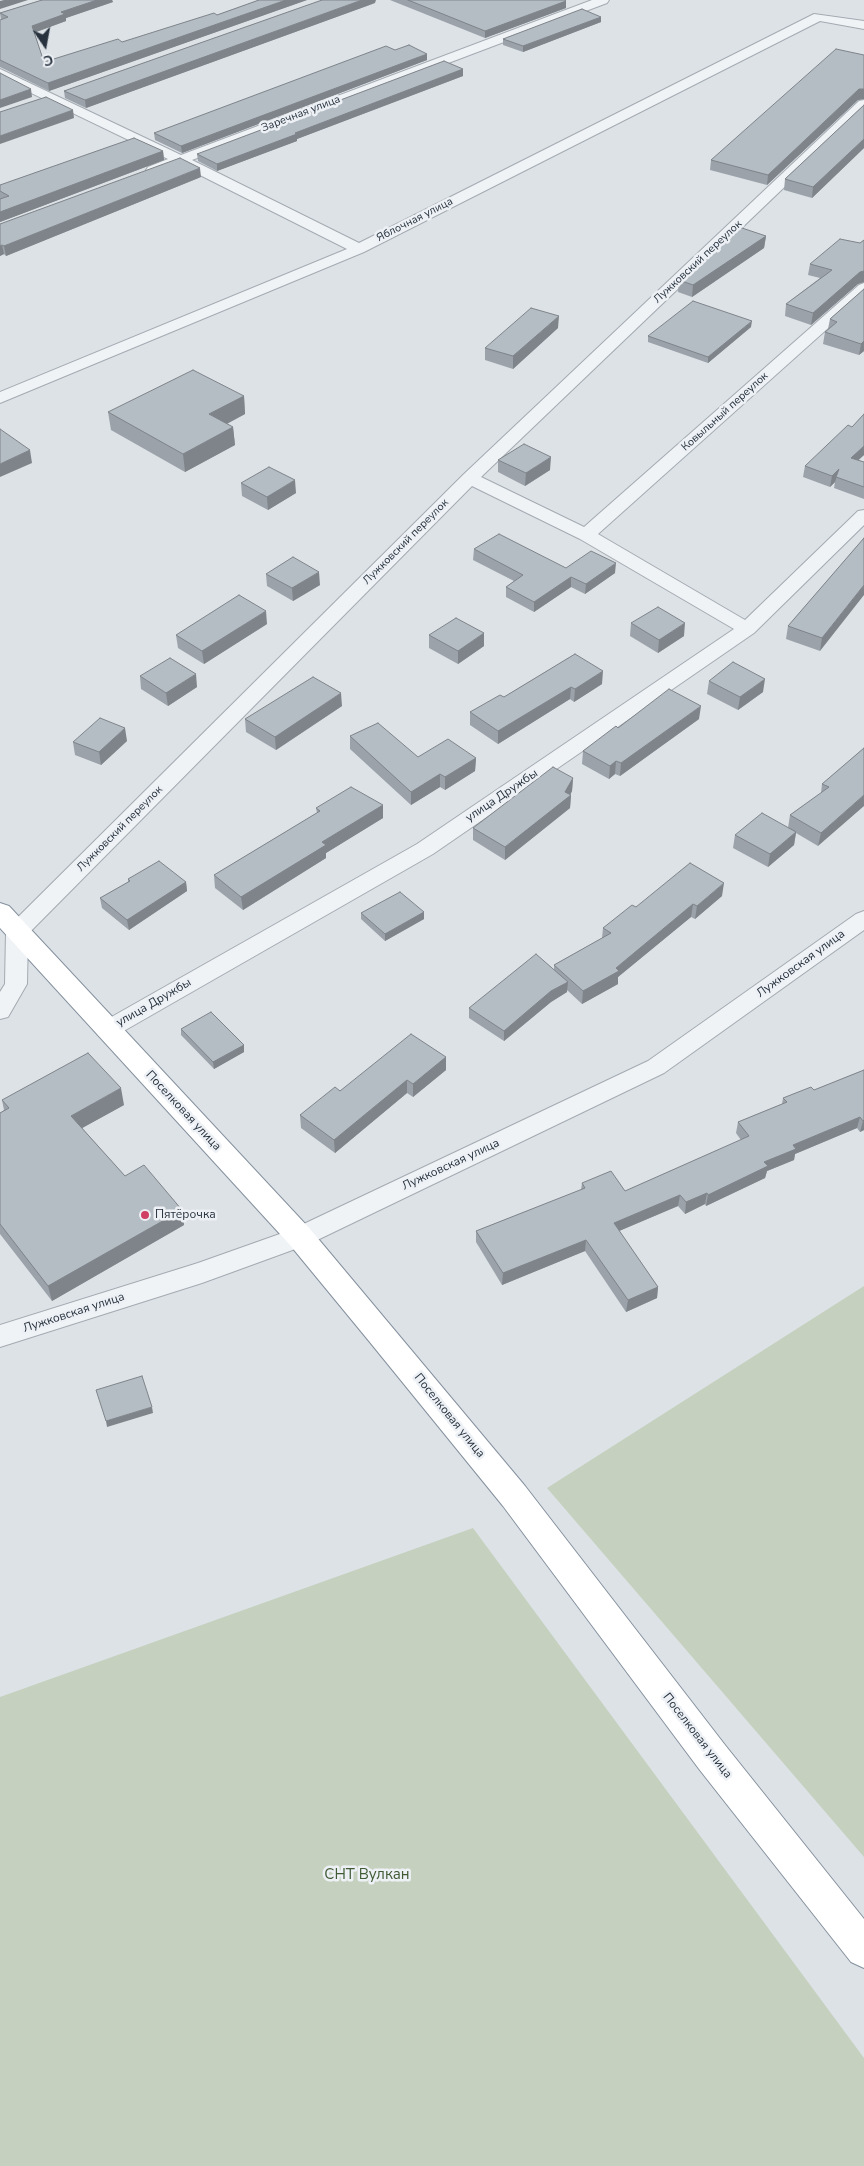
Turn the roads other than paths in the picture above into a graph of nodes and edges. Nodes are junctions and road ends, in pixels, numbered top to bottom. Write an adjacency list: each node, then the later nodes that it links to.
1 (603, 0): 8 (street, Заречная улица)
2 (864, 25): 10 (street, Яблочная улица)
3 (0, 72): 5 (street)
4 (66, 92): 5 (street)
5 (48, 98): 6 (street); 8 (street)
6 (32, 104)
7 (864, 104): 13 (street, Лужковский переулок)
8 (181, 160): 9 (street, Заречная улица); 10 (street)
9 (136, 177)
10 (359, 249): 12 (street, Яблочная улица)
11 (864, 288): 15 (street, Ковыльный переулок)
12 (0, 398)
13 (470, 478): 15 (street); 18 (street, Лужковский переулок)
14 (864, 515): 16 (street, улица Дружбы)
15 (586, 535): 16 (street)
16 (747, 629): 20 (street, улица Дружбы)
17 (864, 919): 21 (street, Лужковская улица)
18 (9, 922): 19 (street); 20 (highway, Поселковая улица)
19 (0, 1011)
20 (107, 1030): 21 (highway, Поселковая улица)
21 (300, 1237): 22 (street, Лужковская улица); 23 (highway, Поселковая улица)
22 (0, 1336)
23 (864, 1949)

